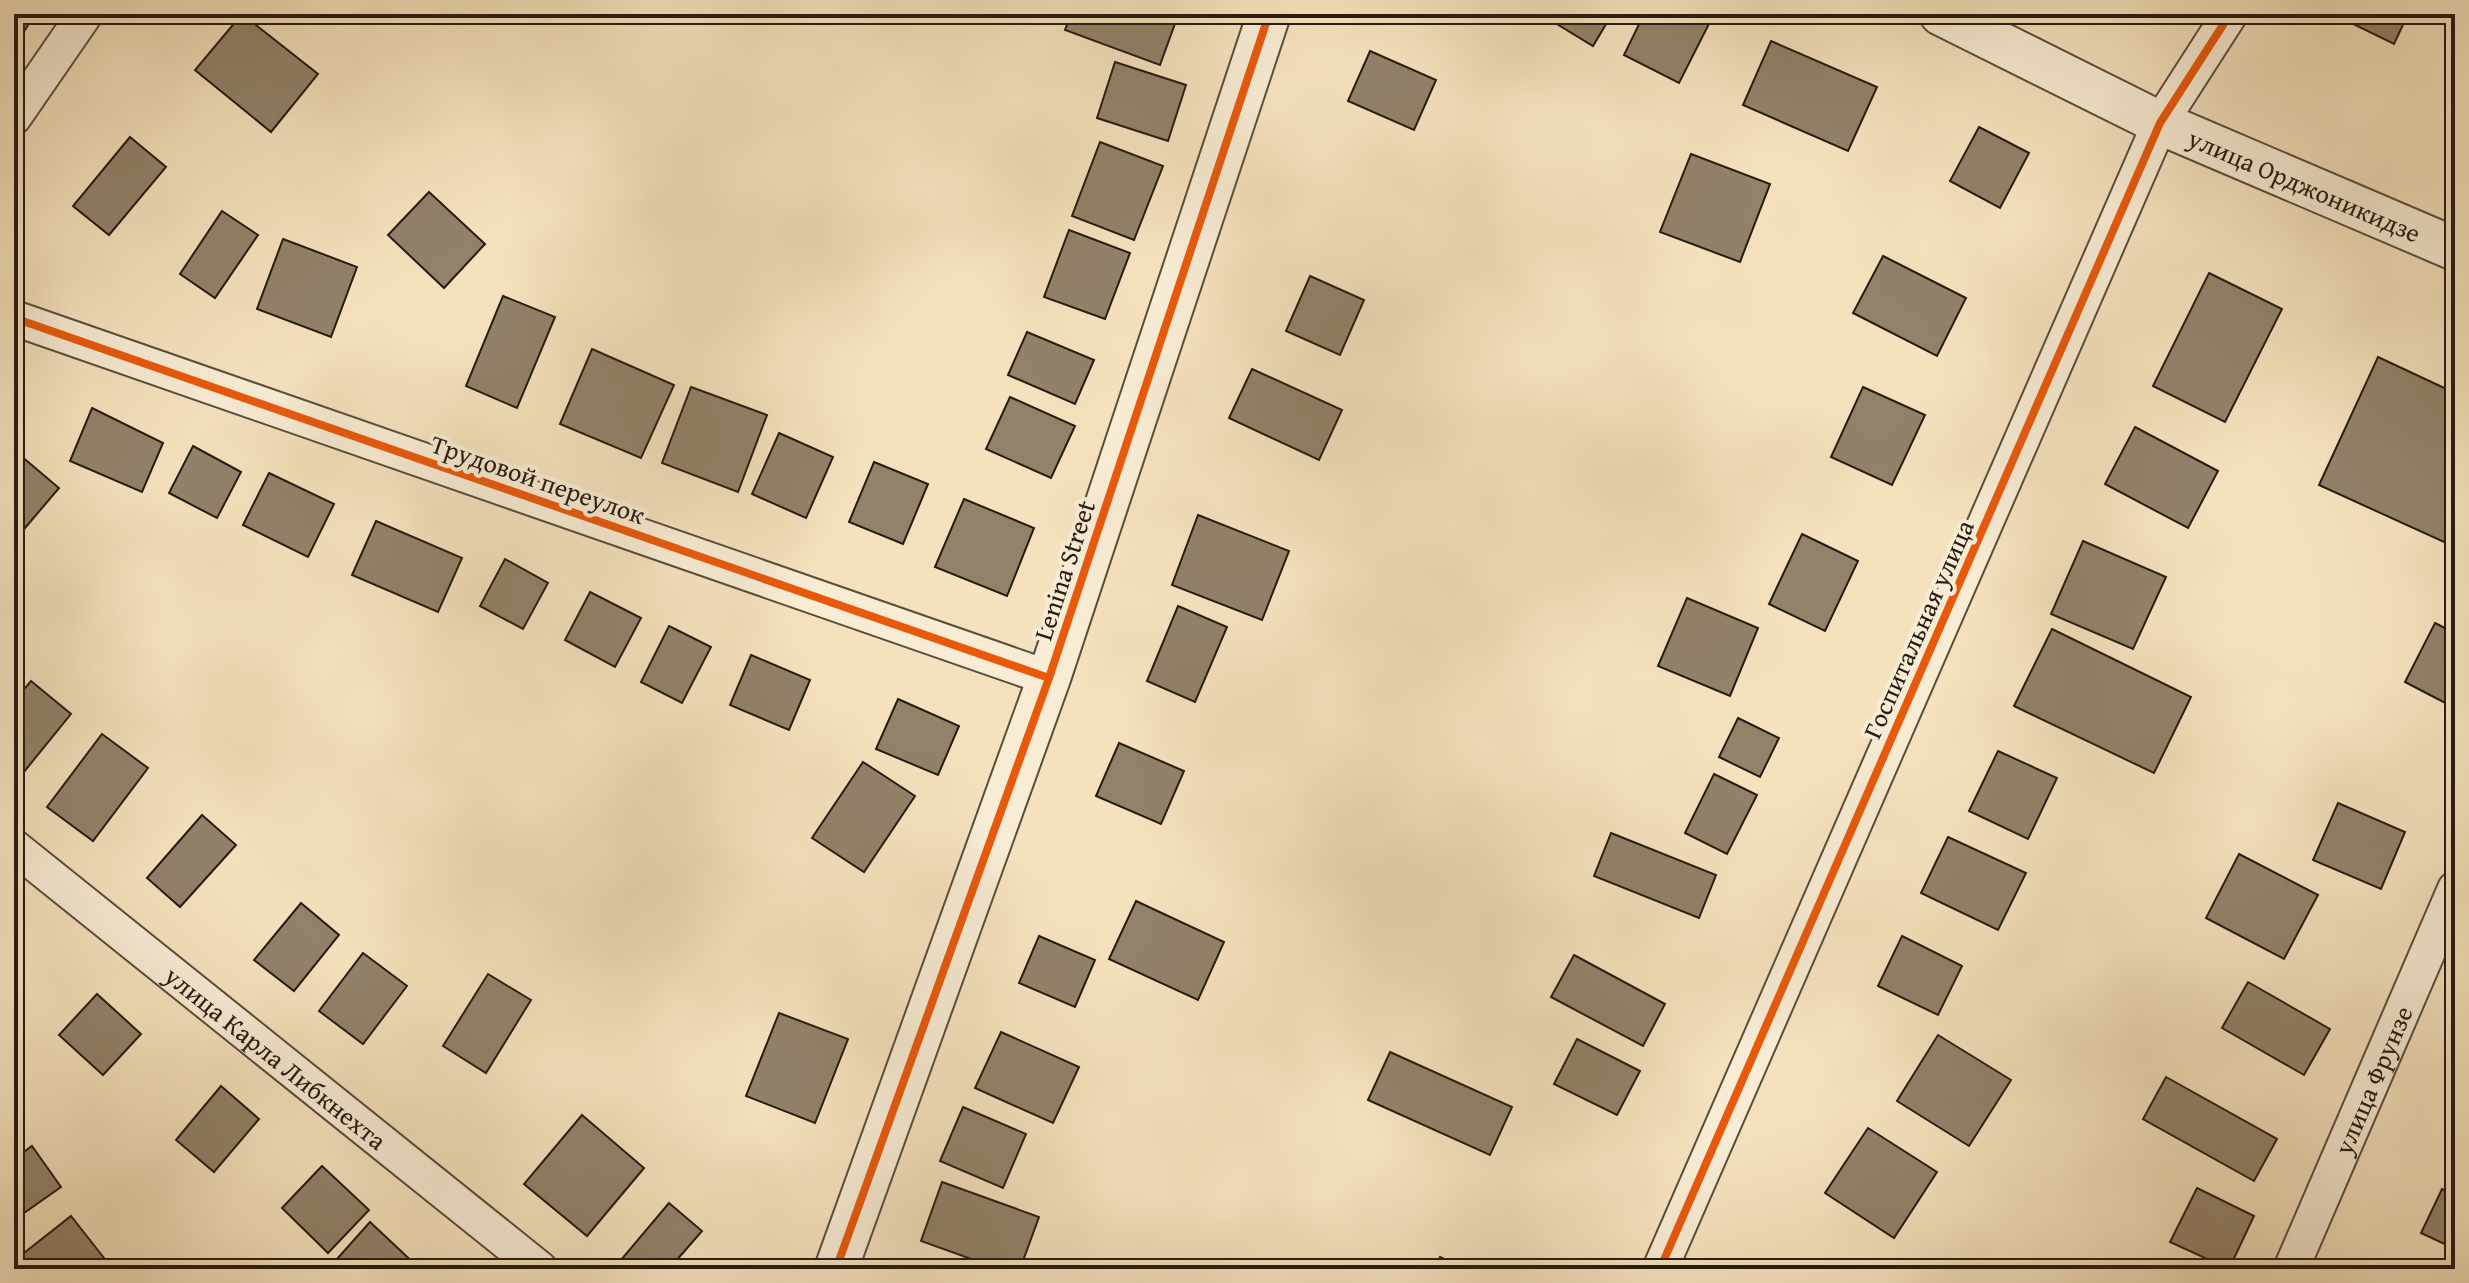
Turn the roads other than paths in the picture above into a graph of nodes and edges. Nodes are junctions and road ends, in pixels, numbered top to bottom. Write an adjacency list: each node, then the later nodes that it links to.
1 (85, 14): 5 (street)
2 (1269, 14): 9 (street, Lenina Street)
3 (1941, 14): 6 (street, улица Орджоникидзе)
4 (2230, 14): 6 (street, Госпитальная улица)
5 (14, 117)
6 (2160, 123): 7 (street, улица Орджоникидзе); 14 (street, Госпитальная улица)
7 (2455, 249)
8 (14, 318): 9 (street, Трудовой переулок)
9 (1049, 678): 13 (street, Lenina Street)
10 (14, 847): 12 (street, улица Карла Либкнехта)
11 (2455, 889): 15 (street, улица Фрунзе)
12 (540, 1269)
13 (836, 1269)
14 (1660, 1269)
15 (2291, 1269)

